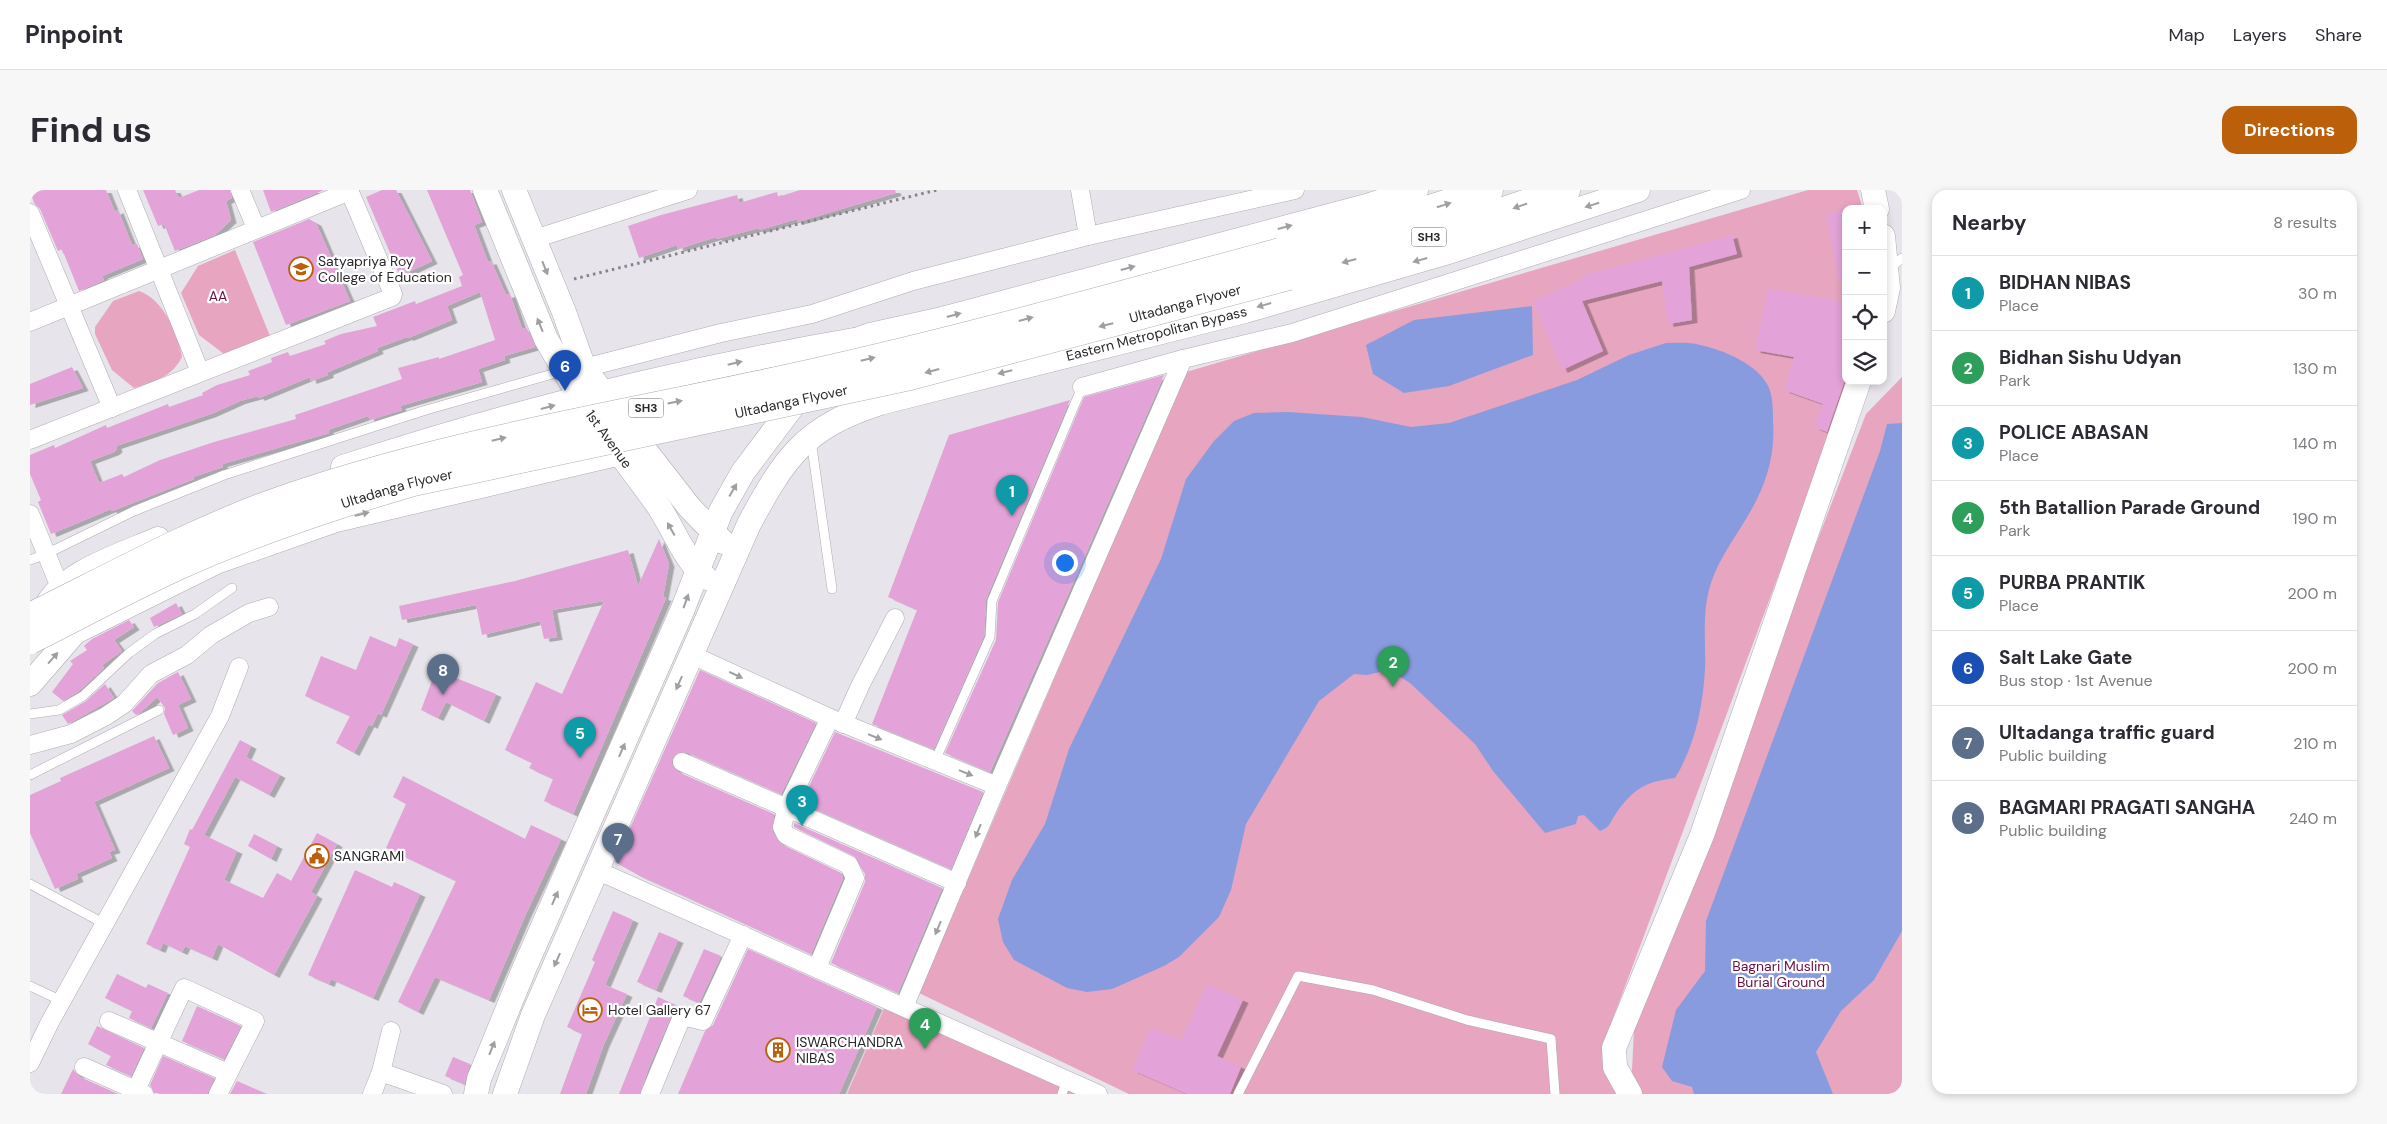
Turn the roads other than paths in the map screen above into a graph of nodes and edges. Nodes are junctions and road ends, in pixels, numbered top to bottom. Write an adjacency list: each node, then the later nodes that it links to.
1 (127, 190): 24 (street)
2 (240, 190): 18 (street)
3 (485, 190): 30 (main road, 1st Avenue, one-way to 3)
4 (514, 190): 20 (main road)
5 (688, 190): 15 (street)
6 (1080, 190): 19 (street)
7 (1295, 190): 19 (street)
8 (1416, 190): 28 (main road, one-way to 8)
9 (1489, 190): 22 (main road, Ultadanga Flyover / SH3, one-way to 9)
10 (1566, 190): 22 (main road, Ultadanga Flyover / SH3, one-way to 22)
11 (1638, 190): 37 (main road, Eastern Metropolitan Bypass, one-way to 37)
12 (1741, 190): 29 (street)
13 (1874, 190): 16 (main road)
14 (350, 191): 18 (street); 31 (street)
15 (660, 194): 20 (street)
16 (1877, 205)
17 (30, 212): 26 (street)
18 (256, 228): 24 (street)
19 (1088, 236): 30 (street)
20 (534, 239): 30 (main road, one-way to 30)
21 (1887, 246): 23 (main road)
22 (1284, 264): 51 (main road, Ultadanga Flyover / SH3, one-way to 22, bridge); 54 (main road, Ultadanga Flyover / SH3, one-way to 54, bridge)
23 (1894, 264): 25 (main road)
24 (159, 269): 26 (street); 31 (street)
25 (1886, 295)
26 (69, 306): 27 (street); 36 (street)
27 (30, 322)
28 (856, 340): 34 (main road, one-way to 28); 42 (main road, one-way to 28)
29 (1183, 360): 33 (street); 65 (street)
30 (573, 370): 34 (main road); 35 (main road, 1st Avenue); 44 (lane)
31 (200, 372): 36 (street)
32 (1859, 385): 94 (main road)
33 (1082, 387): 62 (lane)
34 (602, 392): 35 (main road); 39 (main road)
35 (579, 399): 40 (main road, 1st Avenue); 46 (main road, one-way to 35)
36 (112, 408): 38 (street)
37 (810, 437): 43 (main road, Eastern Metropolitan Bypass); 48 (lane)
38 (30, 440)
39 (642, 448): 40 (main road); 42 (main road)
40 (620, 454): 45 (main road, 1st Avenue, one-way to 40); 53 (main road, one-way to 40)
41 (30, 514): 44 (street)
42 (713, 534): 43 (main road); 45 (main road)
43 (738, 554): 49 (main road, Eastern Metropolitan Bypass)
44 (38, 557): 46 (street)
45 (696, 570): 49 (main road, 1st Avenue); 88 (main road, one-way to 45)
46 (60, 587): 53 (street); 54 (main road)
47 (232, 588): 59 (lane)
48 (832, 589)
49 (720, 591): 55 (main road, Eastern Metropolitan Bypass)
50 (269, 607): 61 (street)
51 (30, 616)
52 (895, 618): 60 (street)
53 (75, 632): 57 (main road, one-way to 53)
54 (30, 640)
55 (692, 655): 60 (street, one-way to 60); 67 (main road, Eastern Metropolitan Bypass, one-way to 67)
56 (239, 667): 70 (street)
57 (30, 684)
58 (159, 710): 64 (lane)
59 (30, 714)
60 (836, 721): 62 (street, one-way to 62); 66 (street)
61 (30, 745)
62 (935, 761): 65 (street, one-way to 65)
63 (682, 762): 66 (street)
64 (30, 775)
65 (997, 786): 68 (street, one-way to 68)
66 (787, 807): 68 (street); 72 (street)
67 (596, 870): 71 (street); 89 (main road, Eastern Metropolitan Bypass, one-way to 89)
68 (957, 883): 75 (street, one-way to 75)
69 (30, 884): 70 (lane)
70 (105, 924): 74 (street)
71 (743, 935): 72 (street); 90 (street)
72 (817, 968): 75 (street)
73 (30, 986): 74 (lane)
74 (62, 1001): 79 (street)
75 (904, 1007): 83 (street)
76 (108, 1021): 78 (street)
77 (391, 1031): 81 (street)
78 (158, 1043): 82 (street); 82 (street); 84 (street)
79 (30, 1063)
80 (84, 1068): 84 (street)
81 (381, 1072): 86 (street); 87 (street)
82 (228, 1073): 85 (street)
83 (1065, 1087): 91 (street)
84 (138, 1093)
85 (218, 1094)
86 (372, 1094)
87 (442, 1094)
88 (476, 1094)
89 (505, 1094)
90 (650, 1094)
91 (1098, 1094)
92 (1238, 1094): 93 (lane)
93 (1555, 1094)
94 (1630, 1094)

